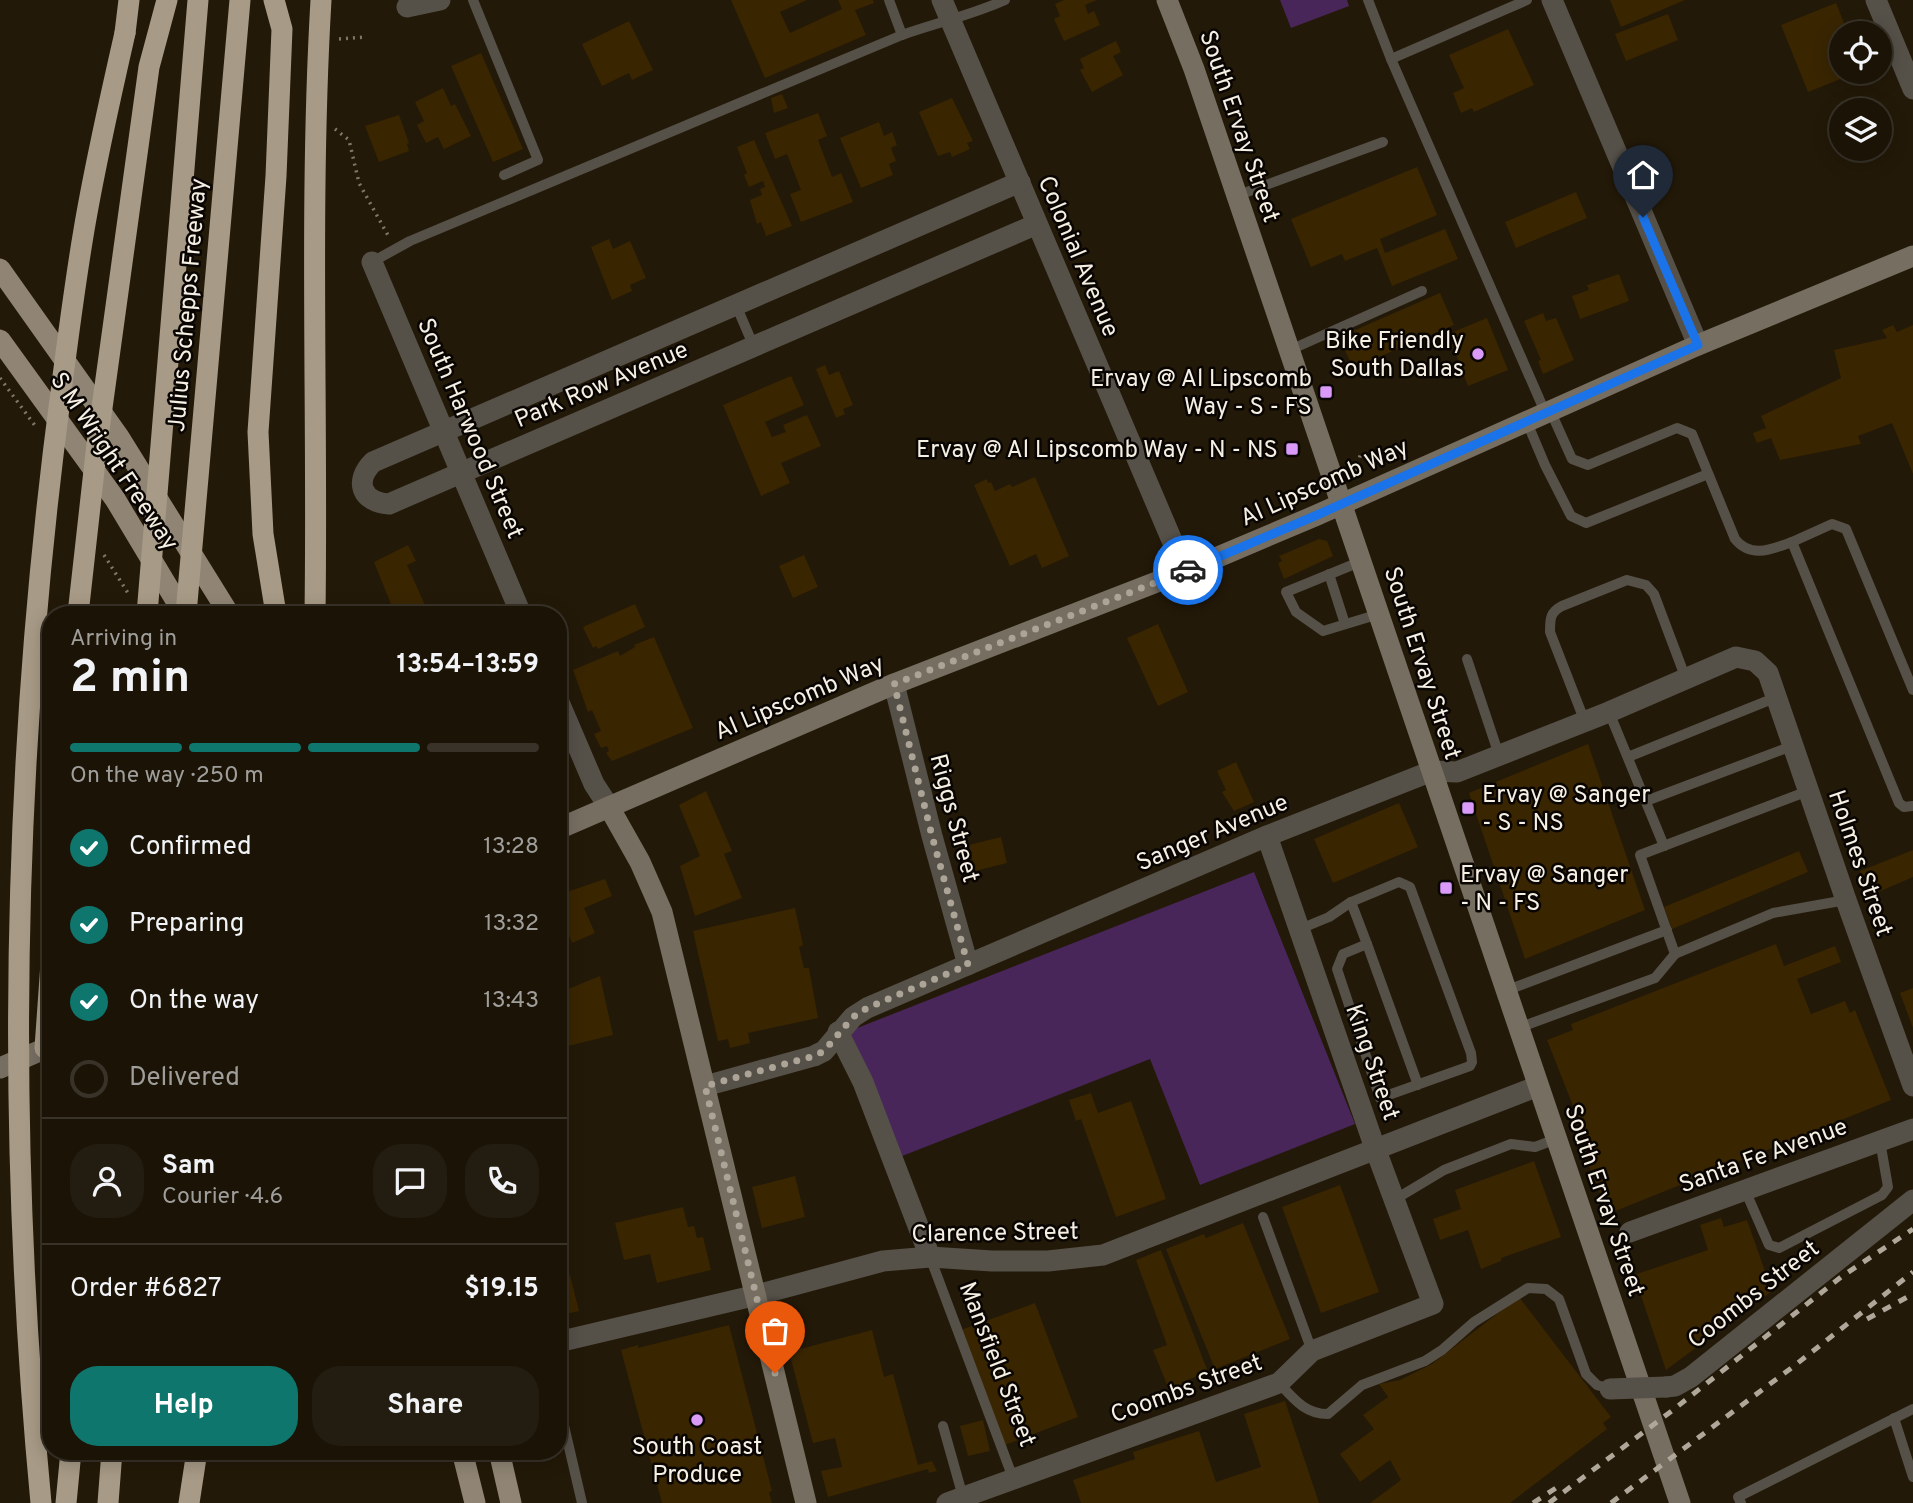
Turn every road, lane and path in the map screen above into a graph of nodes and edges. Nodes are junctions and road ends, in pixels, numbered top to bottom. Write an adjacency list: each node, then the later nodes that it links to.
1 (129, 0): 124 (highway, bridge)
2 (167, 0): 50 (highway, bridge)
3 (198, 0): 51 (highway, Julius Schepps Freeway, bridge)
4 (240, 0): 53 (highway, Julius Schepps Freeway, bridge)
5 (274, 0): 55 (highway)
6 (321, 0): 56 (highway)
7 (440, 0): 16 (street)
8 (473, 0): 25 (lane)
9 (889, 0): 18 (lane)
10 (1005, 0): 17 (lane)
11 (1167, 0): 27 (street, South Ervay Street)
12 (1368, 0): 21 (lane)
13 (1528, 0): 21 (lane)
14 (1552, 0): 36 (street)
15 (1876, 0): 22 (street)
16 (407, 7)
17 (946, 9): 18 (lane); 26 (street, Colonial Avenue)
18 (902, 35): 29 (lane)
19 (365, 37): 20 (path)
20 (335, 39)
21 (1391, 59): 39 (lane)
22 (1913, 89)
23 (333, 127): 29 (path)
24 (1383, 142): 27 (lane)
25 (504, 174)
26 (1020, 182): 28 (street, Colonial Avenue); 34 (street, Park Row Avenue)
27 (1236, 196): 38 (street, South Ervay Street)
28 (1037, 224): 37 (street, Park Row Avenue); 48 (street, Colonial Avenue)
29 (395, 250): 31 (lane)
30 (1913, 256): 36 (street, Al Lipscomb Way)
31 (372, 262): 40 (street, South Harwood Street)
32 (0, 269): 54 (main road, S M Wright Freeway)
33 (1422, 291): 38 (lane)
34 (736, 305): 37 (lane); 40 (street, Park Row Avenue)
35 (0, 340): 52 (main road, S M Wright Freeway)
36 (1698, 345): 39 (street, Al Lipscomb Way)
37 (754, 347): 43 (street, Park Row Avenue)
38 (1290, 350): 45 (street, South Ervay Street)
39 (1541, 414): 44 (lane); 44 (lane); 45 (street, Al Lipscomb Way)
40 (444, 432): 43 (street, South Harwood Street); 43 (street, Park Row Avenue)
41 (1361, 452): 42 (path)
42 (1356, 471)
43 (460, 473): 57 (street, South Harwood Street)
44 (1708, 474): 46 (lane)
45 (1342, 503): 47 (street, South Ervay Street); 48 (street, Al Lipscomb Way)
46 (1792, 542): 64 (lane); 75 (lane)
47 (1362, 561): 49 (lane); 58 (street, South Ervay Street)
48 (1185, 571): 63 (street, Al Lipscomb Way)
49 (1329, 574): 59 (lane); 59 (lane)
50 (79, 606)
51 (147, 606)
52 (180, 606)
53 (186, 606)
54 (224, 606)
55 (275, 606)
56 (315, 606)
57 (518, 606)
58 (1380, 614): 59 (lane); 72 (street, South Ervay Street)
59 (1345, 624)
60 (1467, 659): 70 (lane)
61 (1755, 661): 62 (street, Sanger Avenue); 65 (street, Holmes Street)
62 (1686, 679): 66 (street, Sanger Avenue); 68 (lane)
63 (894, 684): 76 (street, Al Lipscomb Way); 86 (street, Riggs Street)
64 (1913, 690)
65 (1777, 697): 69 (street, Holmes Street); 71 (lane)
66 (1609, 712): 68 (street, Sanger Avenue); 71 (lane)
67 (567, 722): 76 (street)
68 (1585, 722): 70 (street, Sanger Avenue)
69 (1792, 746): 73 (street, Holmes Street); 74 (lane)
70 (1499, 755): 72 (street, Sanger Avenue)
71 (1628, 757): 74 (lane)
72 (1432, 771): 78 (street, Sanger Avenue); 87 (street, South Ervay Street)
73 (1808, 791): 79 (lane); 80 (street, Holmes Street)
74 (1646, 801): 79 (lane)
75 (1913, 806)
76 (609, 807): 77 (street, Al Lipscomb Way); 93 (street)
77 (567, 825)
78 (1267, 836): 82 (street, King Street); 86 (street, Sanger Avenue)
79 (1664, 846): 83 (lane)
80 (1846, 900): 85 (lane); 95 (street, Holmes Street)
81 (1351, 902): 82 (lane); 84 (lane); 92 (lane)
82 (1300, 929): 99 (street, King Street)
83 (1667, 930): 85 (lane); 87 (lane)
84 (1367, 944): 92 (lane); 92 (lane)
85 (1675, 954): 88 (lane)
86 (968, 965): 89 (street, Sanger Avenue)
87 (1505, 991): 88 (street, South Ervay Street)
88 (1518, 1028): 94 (street, South Ervay Street)
89 (838, 1032): 93 (street, Sanger Avenue); 105 (street, Mansfield Street)
90 (42, 1050): 91 (street)
91 (0, 1068)
92 (1418, 1085)
93 (705, 1086): 106 (street)
94 (1538, 1086): 97 (street, South Ervay Street); 99 (street, Clarence Street)
95 (1913, 1086)
96 (1913, 1129): 98 (street, Santa Fe Avenue)
97 (1556, 1139): 101 (lane); 132 (street, South Ervay Street)
98 (1880, 1141): 100 (street, Santa Fe Avenue); 100 (lane)
99 (1375, 1148): 101 (street, King Street); 105 (street, Clarence Street)
100 (1745, 1190): 104 (street, Santa Fe Avenue)
101 (1394, 1200): 107 (street, King Street)
102 (1913, 1200): 111 (street, Coombs Street, bridge)
103 (1263, 1217): 109 (lane)
104 (1630, 1232)
105 (930, 1257): 106 (street, Clarence Street); 122 (lane, Mansfield Street)
106 (757, 1295): 108 (street, Clarence Street); 131 (street)
107 (1433, 1304): 109 (street, Coombs Street)
108 (567, 1340)
109 (1312, 1351): 110 (street, Coombs Street)
110 (1279, 1383): 111 (lane); 122 (street, Coombs Street)
111 (1610, 1390)
112 (1913, 1409): 113 (lane)
113 (1894, 1418): 121 (lane); 133 (lane)
114 (943, 1426): 123 (lane)
115 (567, 1439): 130 (lane)
116 (70, 1460): 125 (highway)
117 (111, 1460): 126 (highway)
118 (196, 1460): 127 (highway)
119 (464, 1460): 128 (main road)
120 (501, 1460): 129 (main road)
121 (1913, 1477)
122 (1017, 1478): 123 (street, Coombs Street)
123 (955, 1500)
124 (41, 1503)
125 (66, 1503)
126 (108, 1503)
127 (189, 1503)
128 (475, 1503)
129 (511, 1503)
130 (582, 1503)
131 (806, 1503)
132 (1680, 1503)
133 (1741, 1503)

